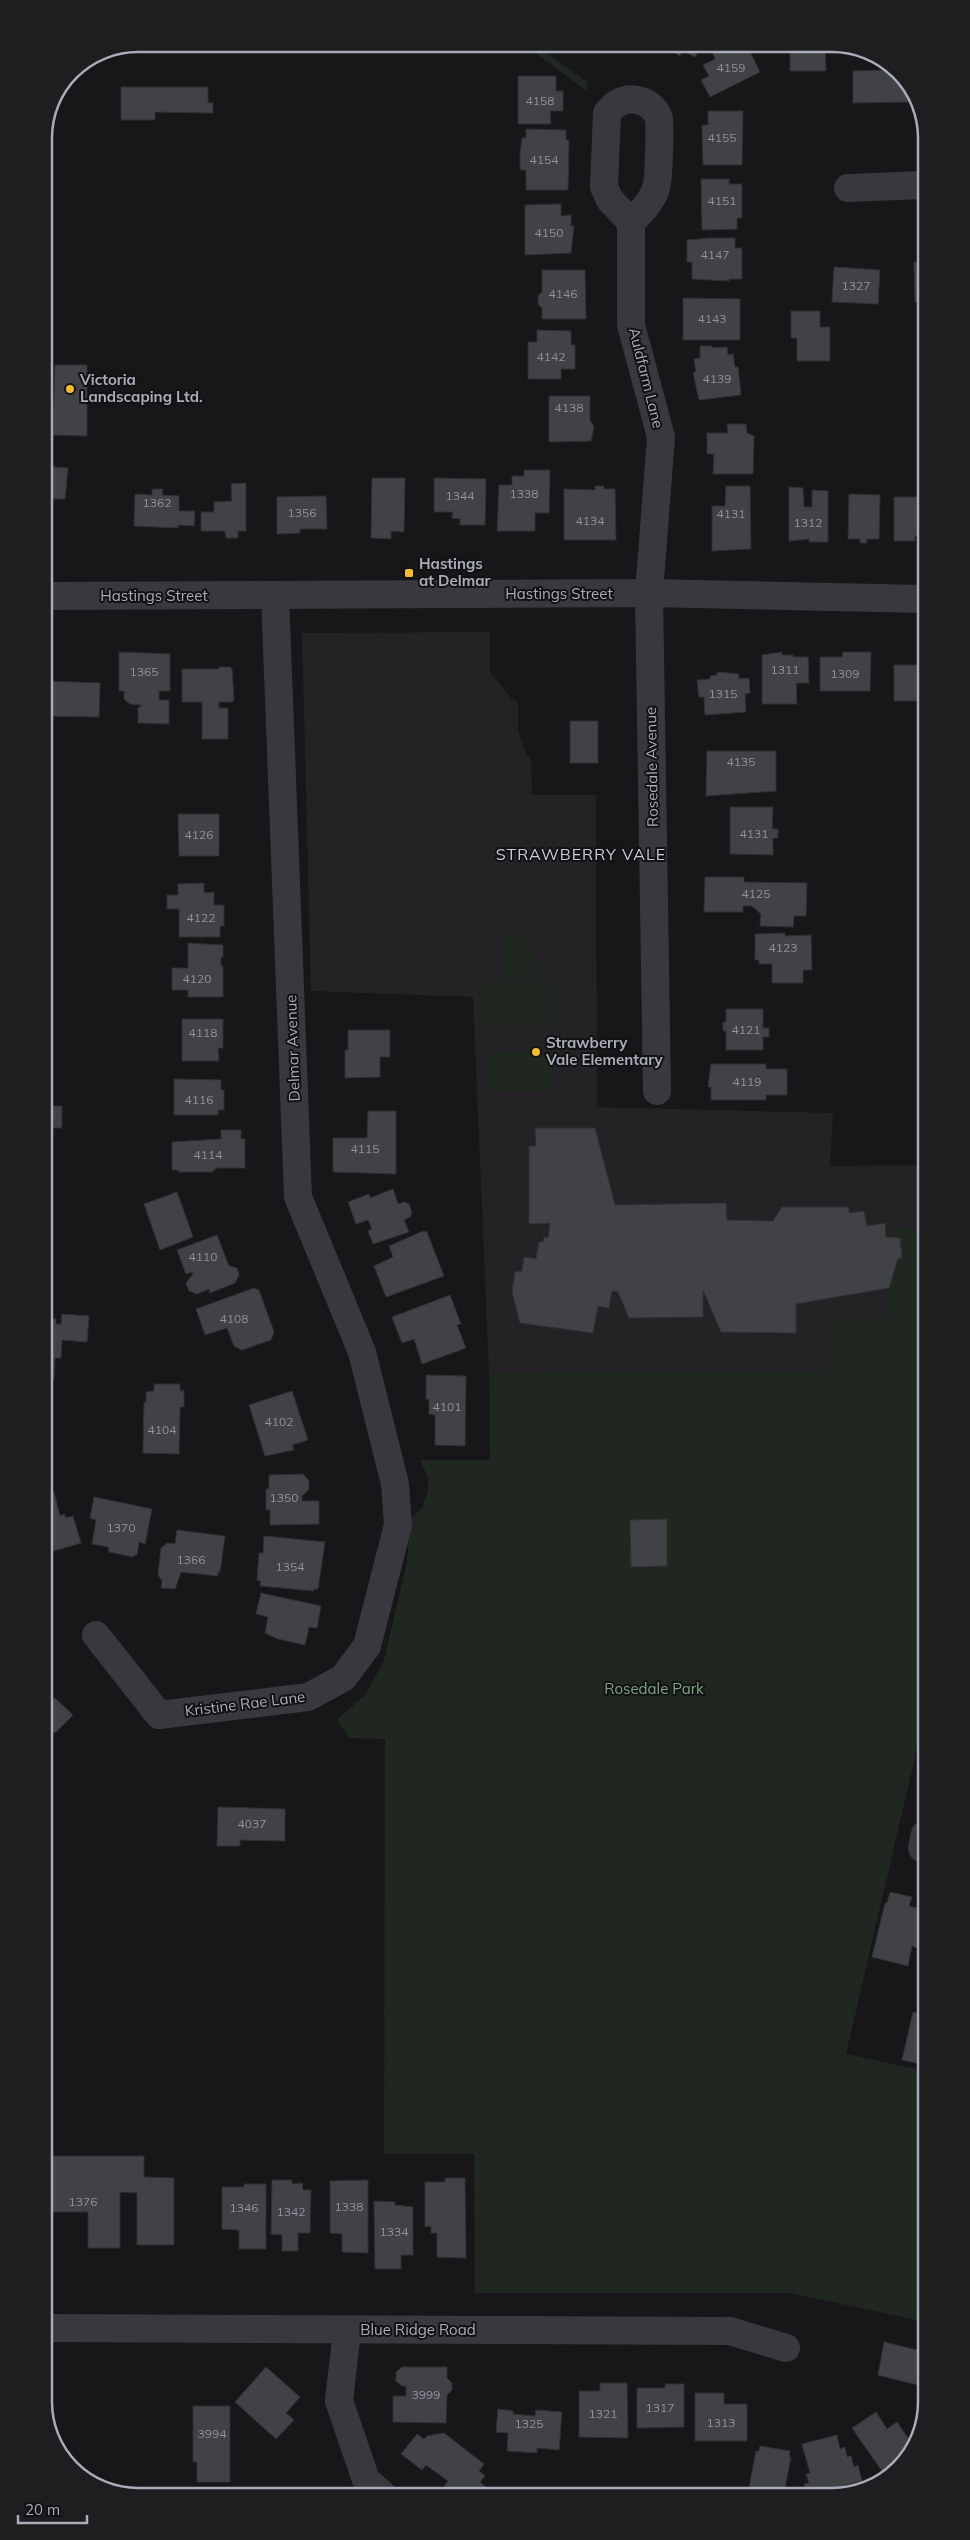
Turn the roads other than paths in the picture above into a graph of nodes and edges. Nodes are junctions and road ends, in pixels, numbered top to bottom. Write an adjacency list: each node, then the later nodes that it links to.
1 (918, 185): 2 (street)
2 (848, 188)
3 (631, 222): 4 (street, Auldfarm Lane)
4 (649, 594): 5 (street, Hastings Street); 7 (street, Hastings Street); 8 (street, Rosedale Avenue)
5 (276, 595): 6 (street, Hastings Street); 9 (street, Delmar Avenue)
6 (53, 596)
7 (918, 599)
8 (657, 1090)
9 (395, 1484): 10 (street, Kristine Rae Lane)
10 (96, 1635)
11 (52, 2328): 12 (street, Blue Ridge Road)
12 (347, 2330): 13 (street, Blue Ridge Road); 14 (street)
13 (786, 2348)
14 (374, 2487)

